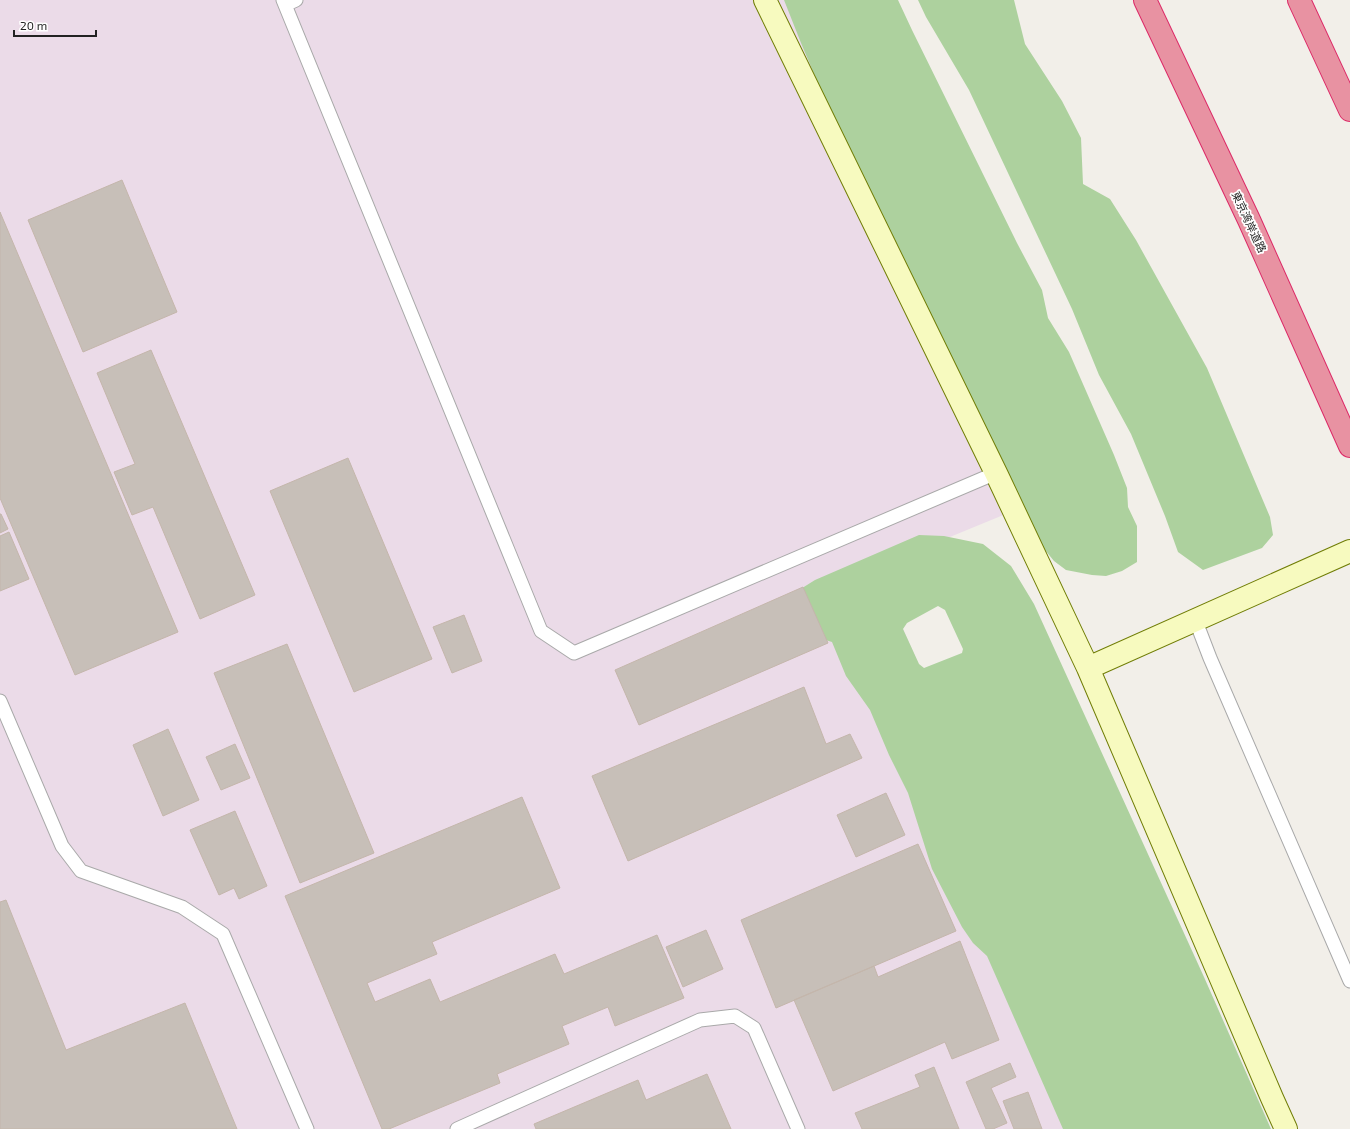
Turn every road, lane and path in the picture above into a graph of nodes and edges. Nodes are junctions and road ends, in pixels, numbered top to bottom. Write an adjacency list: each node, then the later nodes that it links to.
1 (765, 0): 7 (street)
2 (1145, 0): 6 (highway, 東京湾岸道路)
3 (1299, 0): 5 (highway)
4 (288, 2): 7 (lane)
5 (1350, 110)
6 (1350, 446)
7 (996, 473): 10 (street)
8 (1350, 551): 9 (street)
9 (1195, 619): 10 (street); 13 (lane)
10 (1088, 668): 17 (street)
11 (0, 701): 12 (lane)
12 (6, 731): 14 (lane)
13 (1350, 981)
14 (307, 1129)
15 (457, 1129): 16 (lane)
16 (798, 1129)
17 (1286, 1129)

